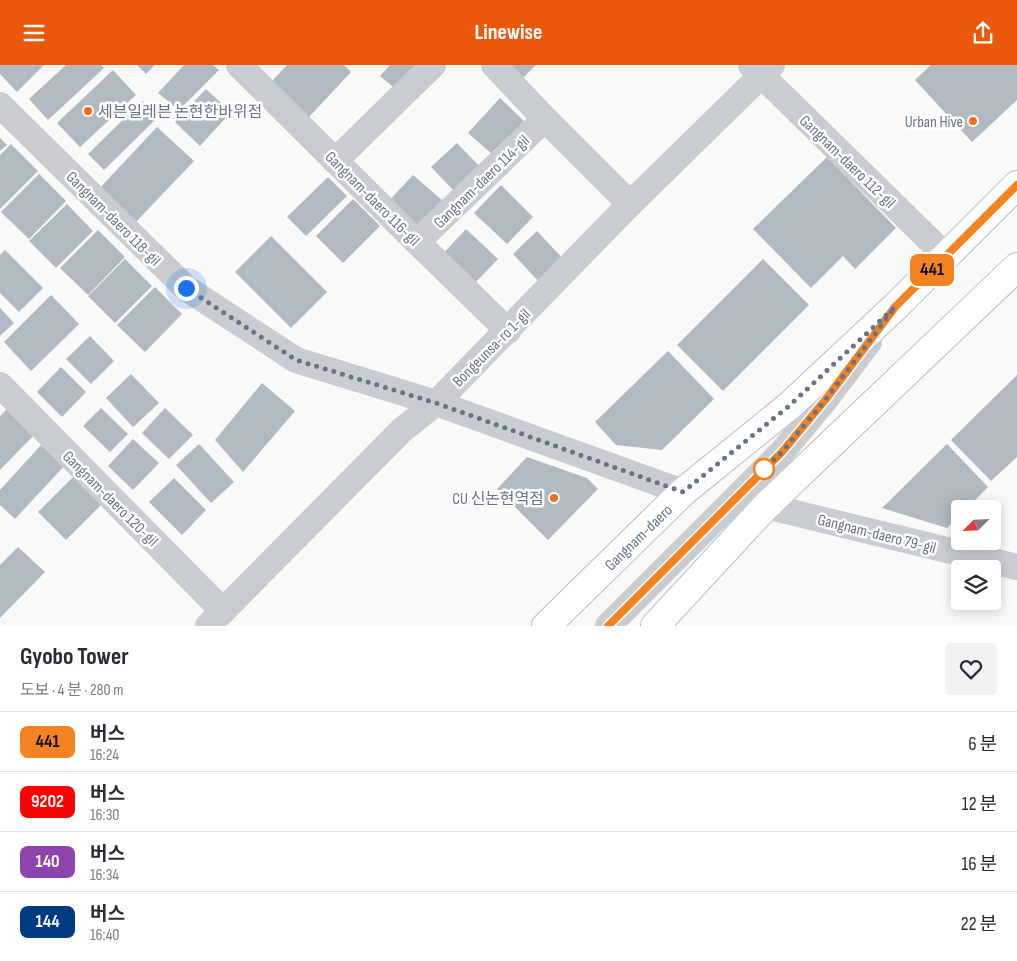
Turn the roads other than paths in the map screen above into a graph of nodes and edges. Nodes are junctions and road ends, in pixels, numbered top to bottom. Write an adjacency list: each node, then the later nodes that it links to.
1 (239, 65): 7 (street, Gangnam-daero 116-gil)
2 (432, 65): 7 (street)
3 (494, 65): 6 (street)
4 (761, 68): 9 (street, Bongeunsa-ro 1-gil); 11 (street, Gangnam-daero 112-gil)
5 (0, 105): 16 (street, Gangnam-daero 118-gil)
6 (545, 119): 9 (street); 10 (street, Gangnam-daero 114-gil)
7 (335, 161): 10 (street, Gangnam-daero 116-gil)
8 (1017, 185): 11 (main road, Gangnam-daero)
9 (630, 205): 14 (street, Bongeunsa-ro 1-gil)
10 (416, 242): 14 (street, Gangnam-daero 116-gil)
11 (946, 256): 13 (main road, Gangnam-daero)
12 (1017, 267): 18 (main road)
13 (895, 307): 17 (main road, Gangnam-daero); 22 (street)
14 (508, 331): 16 (street, Bongeunsa-ro 1-gil)
15 (0, 385): 20 (street, Gangnam-daero 120-gil)
16 (436, 403): 17 (street, Gangnam-daero 118-gil); 20 (street, Bongeunsa-ro 1-gil)
17 (683, 492): 21 (main road, Gangnam-daero)
18 (766, 506): 19 (street, Gangnam-daero 79-gil); 23 (main road)
19 (1017, 567)
20 (215, 619)
21 (546, 626)
22 (608, 626)
23 (655, 626)

